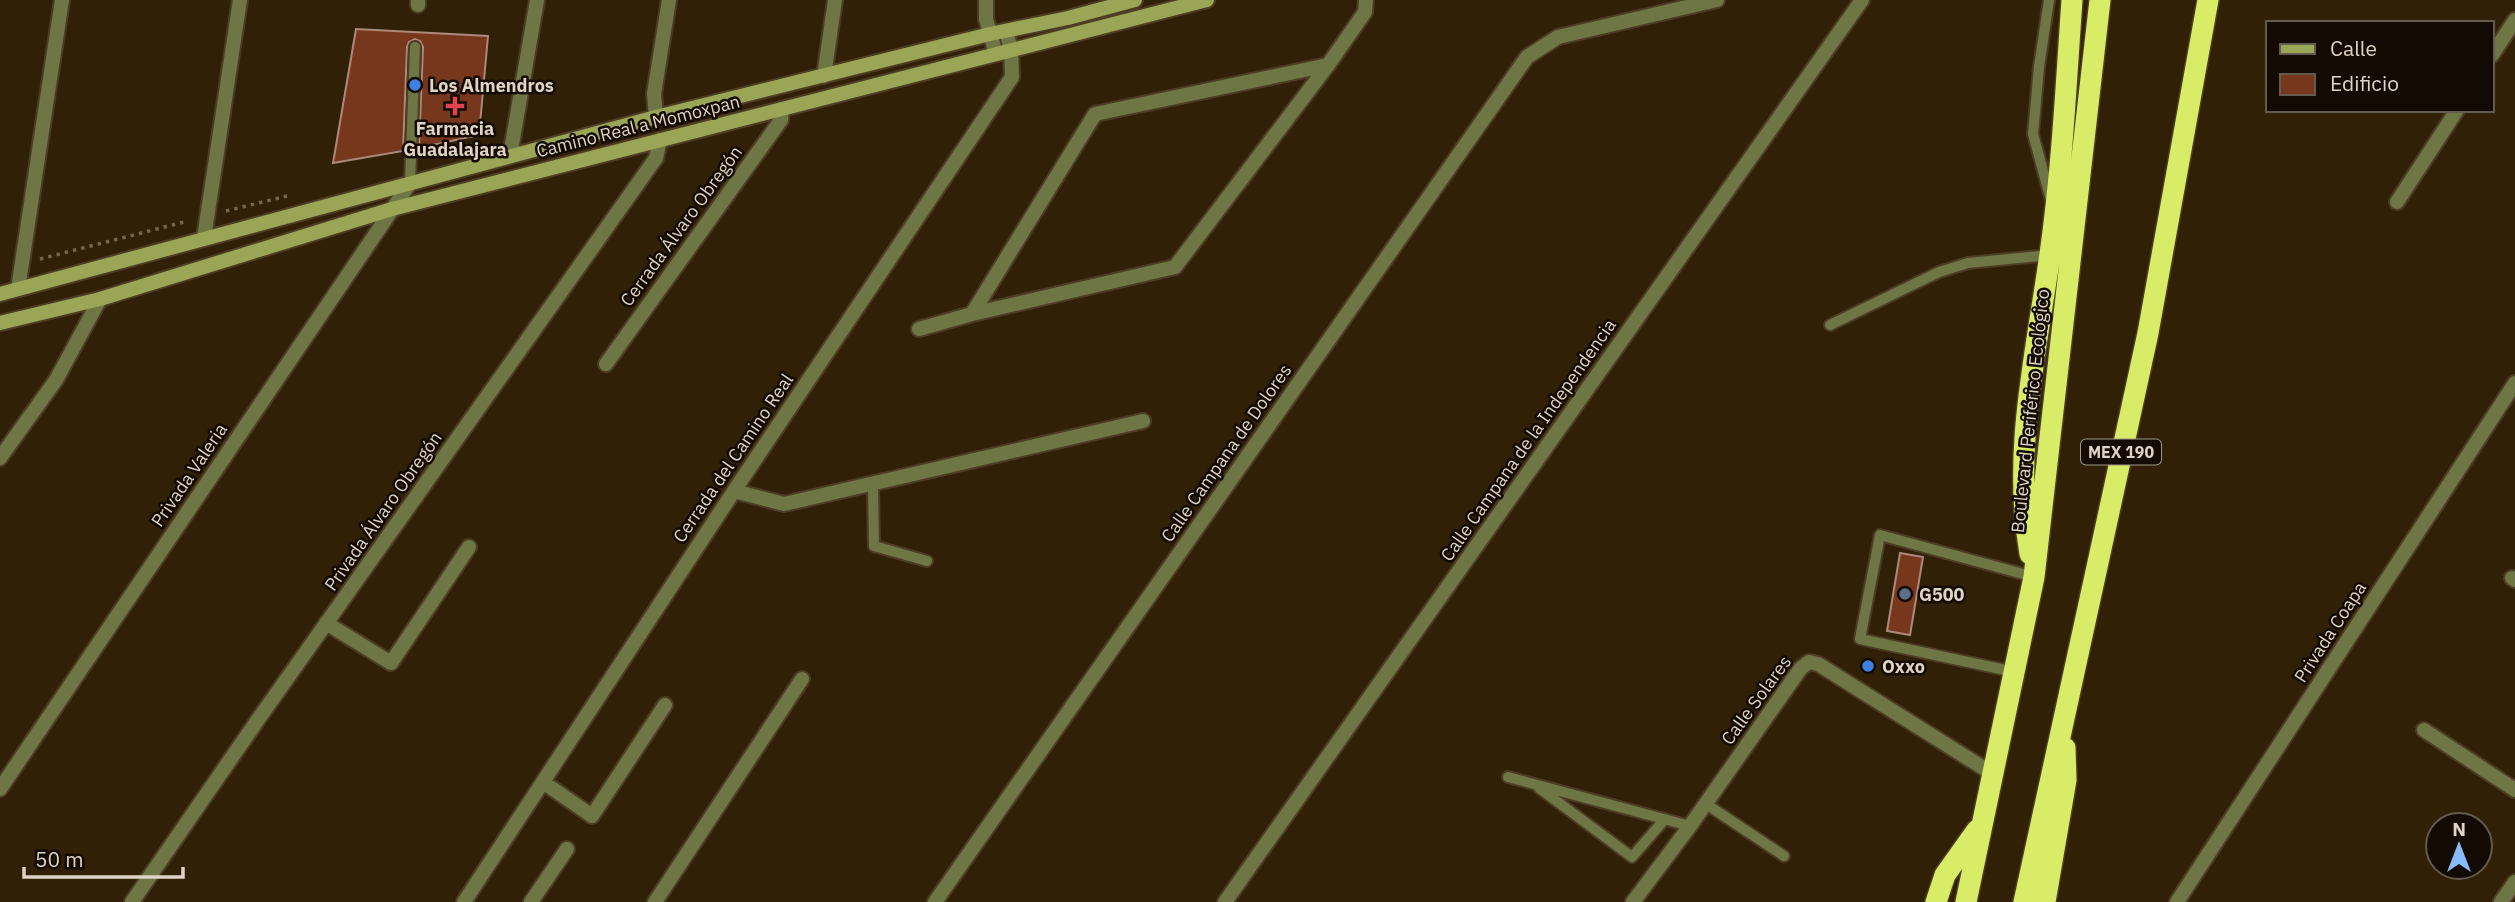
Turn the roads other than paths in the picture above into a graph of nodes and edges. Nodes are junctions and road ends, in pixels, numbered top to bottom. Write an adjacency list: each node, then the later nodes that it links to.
1 (62, 0): 36 (street)
2 (240, 0): 34 (street)
3 (537, 0): 29 (street)
4 (669, 0): 27 (street)
5 (835, 0): 24 (street)
6 (986, 0): 18 (street)
7 (1135, 0): 17 (street, Camino Real a Momoxpan)
8 (1208, 0): 20 (street, Camino Real a Momoxpan)
9 (1366, 0): 23 (street)
10 (1717, 0): 75 (street, Calle Campana de Dolores)
11 (1862, 0): 76 (street, Calle Campana de la Independencia)
12 (2049, 0): 33 (lane)
13 (2072, 0): 33 (highway)
14 (2100, 0): 51 (highway, Boulevard Periférico Ecológico)
15 (2207, 0): 56 (highway, MEX 190)
16 (2515, 20): 21 (street)
17 (1006, 31): 18 (street, Camino Real a Momoxpan); 20 (street, Cerrada del Camino Real)
18 (990, 34): 22 (street); 24 (street, Camino Real a Momoxpan)
19 (415, 47): 30 (lane)
20 (1011, 51): 22 (street, Camino Real a Momoxpan); 48 (street, Cerrada del Camino Real)
21 (2494, 52)
22 (996, 54): 25 (street, Camino Real a Momoxpan)
23 (1328, 65): 39 (street); 39 (street)
24 (824, 76): 27 (street, Camino Real a Momoxpan)
25 (782, 109): 28 (street, Camino Real a Momoxpan); 43 (street, Cerrada Álvaro Obregón)
26 (2455, 112): 31 (street)
27 (656, 117): 29 (street, Camino Real a Momoxpan)
28 (660, 140): 32 (street, Camino Real a Momoxpan); 52 (street, Privada Álvaro Obregón)
29 (510, 156): 30 (street, Camino Real a Momoxpan)
30 (410, 183): 32 (street, Privada Valeria); 34 (street, Camino Real a Momoxpan)
31 (2397, 202)
32 (392, 209): 38 (street, Camino Real a Momoxpan); 62 (street, Privada Valeria)
33 (2055, 216): 35 (highway)
34 (204, 238): 36 (street, Camino Real a Momoxpan)
35 (2050, 255): 41 (lane); 51 (highway)
36 (18, 289): 37 (street, Camino Real a Momoxpan)
37 (0, 294)
38 (100, 299): 40 (street, Camino Real a Momoxpan); 46 (street)
39 (972, 314): 42 (street)
40 (0, 323)
41 (1830, 325)
42 (919, 329)
43 (606, 364)
44 (2515, 383): 82 (street, Privada Coapa)
45 (1143, 421): 47 (street)
46 (0, 458)
47 (873, 484): 48 (street); 50 (lane)
48 (734, 491): 60 (street, Cerrada del Camino Real)
49 (469, 547): 52 (street)
50 (927, 561)
51 (2034, 577): 53 (highway, Boulevard Periférico Ecológico); 53 (lane)
52 (326, 623): 71 (street, Privada Álvaro Obregón)
53 (2015, 672): 58 (highway, Boulevard Periférico Ecológico)
54 (802, 679): 74 (street)
55 (666, 705): 60 (street)
56 (2065, 709): 80 (highway, MEX 190); 81 (highway)
57 (2424, 730): 63 (street)
58 (1993, 774): 64 (street, Calle Solares); 66 (highway, Boulevard Periférico Ecológico)
59 (1508, 777): 61 (lane)
60 (543, 782): 72 (street, Cerrada del Camino Real)
61 (1534, 784): 65 (lane); 65 (lane)
62 (0, 789)
63 (2515, 790)
64 (1706, 804): 67 (street, Calle Solares); 69 (lane)
65 (1665, 819): 67 (lane)
66 (1983, 822): 78 (highway, Boulevard Periférico Ecológico); 79 (highway, Boulevard Periférico Ecológico)
67 (1690, 826): 77 (street, Calle Solares)
68 (567, 849): 73 (street)
69 (1784, 856)
70 (2515, 882): 83 (street)
71 (132, 902)
72 (464, 902)
73 (531, 902)
74 (655, 902)
75 (935, 902)
76 (1225, 902)
77 (1633, 902)
78 (1936, 902)
79 (1966, 902)
80 (2024, 902)
81 (2045, 902)
82 (2177, 902)
83 (2501, 902)

